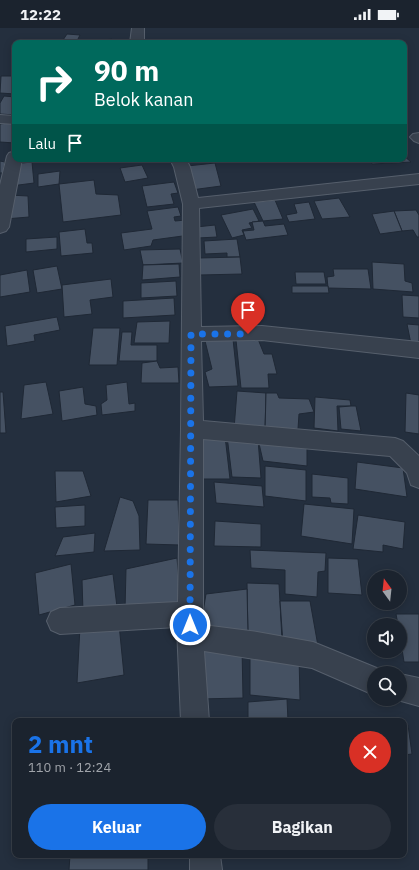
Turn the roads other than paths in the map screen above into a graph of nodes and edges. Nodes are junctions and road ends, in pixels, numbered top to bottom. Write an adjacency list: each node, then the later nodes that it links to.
1 (138, 28): 2 (street)
2 (137, 40)
3 (0, 119): 4 (street)
4 (12, 120)
5 (13, 162): 9 (street)
6 (180, 162): 8 (street)
7 (419, 179): 8 (street)
8 (191, 204): 10 (street)
9 (0, 226)
10 (191, 334): 11 (street); 12 (street)
11 (419, 350)
12 (192, 429): 13 (street); 15 (street)
13 (419, 478)
14 (60, 621): 15 (street)
15 (190, 625): 16 (street); 19 (street)
16 (367, 678)
17 (407, 689): 18 (street)
18 (419, 692)
19 (196, 718)
20 (205, 858): 21 (street)
21 (206, 870)

